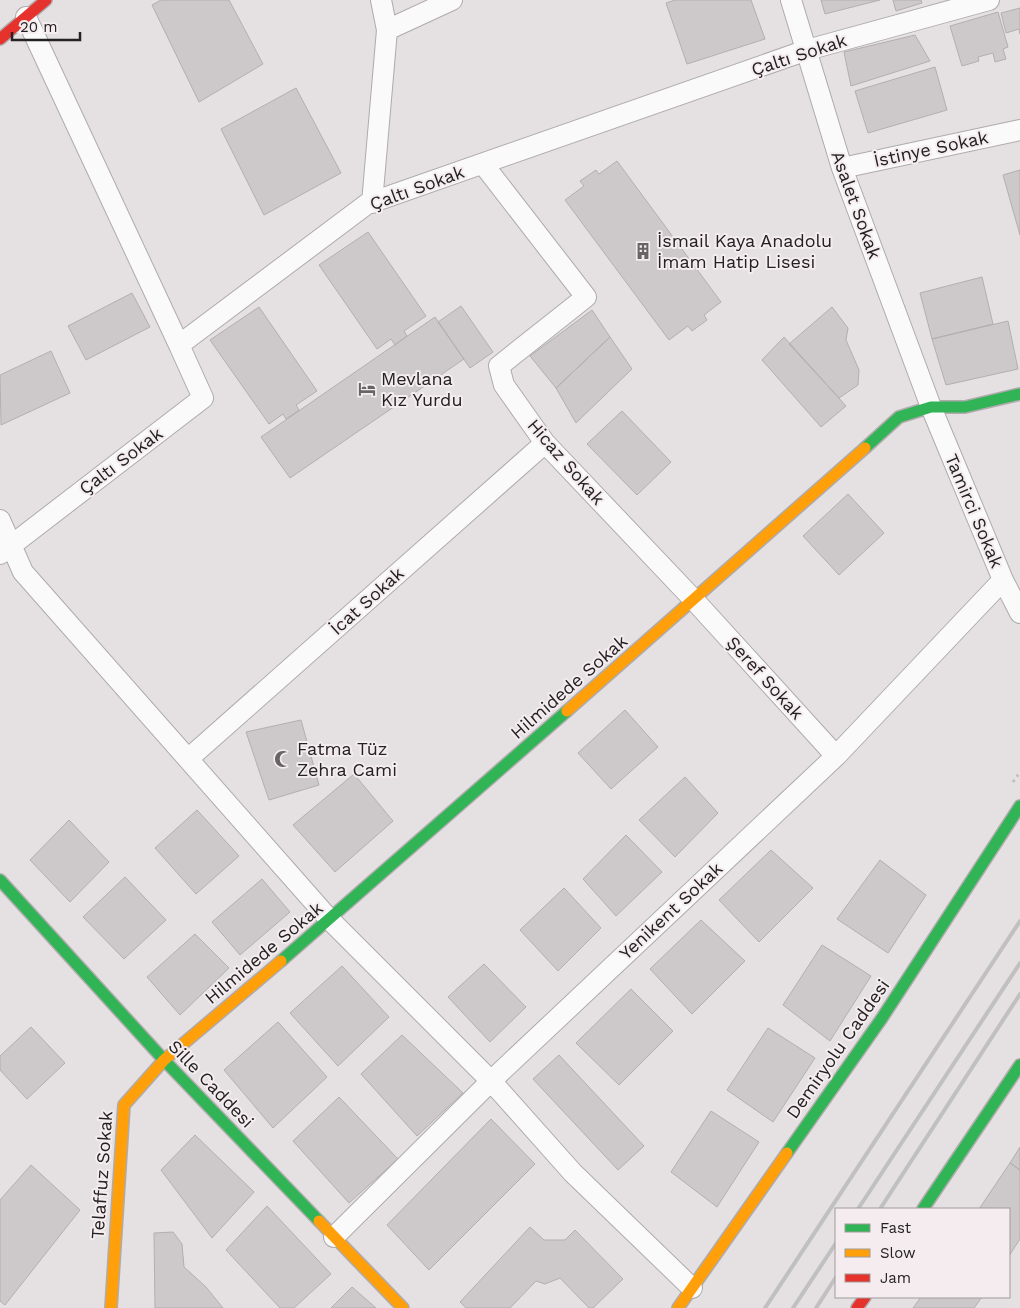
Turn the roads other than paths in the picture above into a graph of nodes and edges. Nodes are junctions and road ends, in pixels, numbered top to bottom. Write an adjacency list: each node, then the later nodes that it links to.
1 (46, 0): 6 (street)
2 (380, 0): 7 (street)
3 (452, 0): 7 (street)
4 (791, 0): 9 (street, Asalet Sokak)
5 (989, 0): 9 (street, Çaltı Sokak)
6 (26, 17): 8 (street); 14 (street)
7 (387, 30): 13 (street)
8 (0, 39)
9 (807, 50): 11 (street, Çaltı Sokak); 12 (street, Asalet Sokak)
10 (1020, 130): 12 (street, İstinye Sokak)
11 (483, 164): 13 (street, Çaltı Sokak); 17 (street, Hicaz Sokak)
12 (842, 168): 16 (street, Asalet Sokak)
13 (372, 203): 14 (street, Çaltı Sokak)
14 (179, 345): 19 (street, Çaltı Sokak)
15 (1020, 394): 16 (street, Hilmidede Sokak)
16 (931, 406): 20 (street, Tamirci Sokak); 21 (street, Hilmidede Sokak)
17 (545, 443): 21 (street, Hicaz Sokak); 24 (street, İcat Sokak)
18 (0, 520): 19 (street)
19 (5, 550): 24 (street)
20 (1003, 580): 22 (street, Tamirci Sokak); 23 (street, Yenikent Sokak)
21 (694, 600): 23 (street, Şeref Sokak); 27 (street, Hilmidede Sokak)
22 (1020, 613)
23 (836, 756): 30 (street, Yenikent Sokak)
24 (188, 759): 27 (street)
25 (1020, 806): 33 (street, Demiryolu Caddesi)
26 (0, 880): 28 (street, Sille Caddesi)
27 (330, 920): 28 (street, Hilmidede Sokak); 30 (street)
28 (164, 1060): 32 (street, Sille Caddesi); 34 (street, Telaffuz Sokak)
29 (1020, 1065): 31 (street)
30 (491, 1081): 32 (street, Yenikent Sokak); 33 (street)
31 (924, 1208)
32 (334, 1237): 35 (street, Sille Caddesi)
33 (692, 1288): 36 (street, Demiryolu Caddesi)
34 (111, 1308)
35 (403, 1308)
36 (678, 1308)

